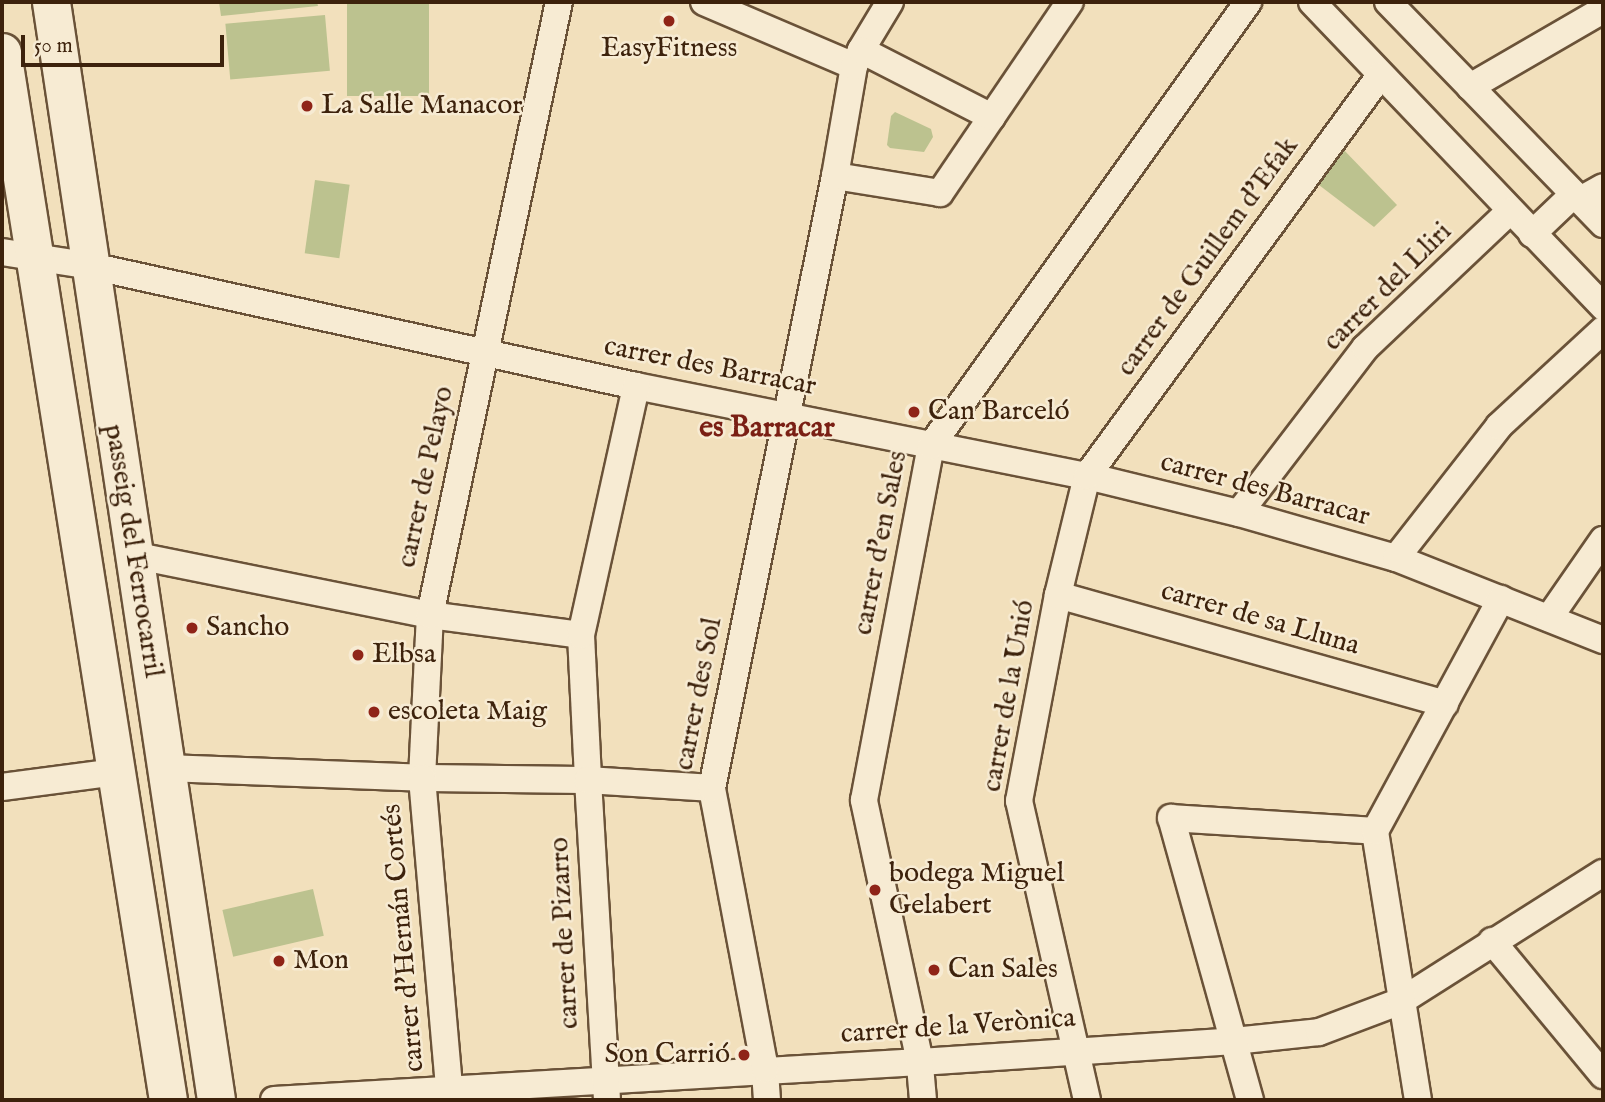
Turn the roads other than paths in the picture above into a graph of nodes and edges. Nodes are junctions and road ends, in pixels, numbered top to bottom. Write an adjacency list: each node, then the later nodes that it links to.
1 (51, 2): 22 (main road, passeig del Ferrocarril)
2 (559, 2): 25 (street, carrer de Pelayo)
3 (704, 2): 11 (street)
4 (890, 2): 11 (street)
5 (1070, 2): 14 (street)
6 (1248, 2): 28 (street, carrer d'en Sales)
7 (1312, 2): 12 (street)
8 (1388, 2): 13 (street)
9 (1603, 10): 13 (street)
10 (2, 52): 21 (main road, passeig del Ferrocarril)
11 (858, 58): 14 (street); 15 (street, carrer des Sol)
12 (1380, 76): 18 (street); 29 (street, carrer de Guillem d'Efak)
13 (1470, 87): 17 (street)
14 (992, 117): 15 (street)
15 (835, 176): 27 (street, carrer des Sol)
16 (1603, 187): 17 (street)
17 (1577, 197): 19 (street); 20 (street)
18 (1510, 211): 20 (street); 30 (street, carrer del Lliri)
19 (1603, 224)
20 (1532, 234): 23 (street)
21 (19, 255): 22 (street, carrer des Barracar); 42 (main road, passeig del Ferrocarril)
22 (91, 266): 25 (street, carrer des Barracar); 32 (main road, passeig del Ferrocarril)
23 (1603, 307)
24 (1603, 330): 33 (street)
25 (484, 352): 26 (street, carrer des Barracar); 36 (street, carrer de Pelayo)
26 (636, 386): 27 (street, carrer des Barracar); 38 (street, carrer de Pizarro)
27 (787, 414): 28 (street, carrer des Barracar); 46 (street, carrer des Sol)
28 (931, 446): 29 (street, carrer des Barracar); 53 (street, carrer d'en Sales)
29 (1087, 476): 30 (street, carrer des Barracar); 34 (street, carrer de la Unió)
30 (1240, 513): 33 (street, carrer des Barracar)
31 (1603, 540): 37 (street)
32 (133, 555): 36 (street); 41 (main road, passeig del Ferrocarril)
33 (1396, 558): 35 (street, carrer des Barracar)
34 (1058, 595): 40 (street, carrer de sa Lluna); 52 (street, carrer de la Unió)
35 (1501, 599): 37 (street, carrer des Barracar); 40 (street)
36 (430, 615): 38 (street); 43 (street, carrer de Pelayo)
37 (1549, 618): 39 (street, carrer des Barracar)
38 (581, 635): 44 (street, carrer de Pizarro)
39 (1603, 640)
40 (1445, 704): 47 (street)
41 (166, 768): 43 (street); 59 (main road, passeig del Ferrocarril)
42 (116, 772): 45 (street); 58 (main road, passeig del Ferrocarril)
43 (422, 778): 44 (street); 57 (street, carrer d'Hernán Cortés)
44 (587, 780): 46 (street); 56 (street, carrer de Pizarro)
45 (2, 787)
46 (712, 788): 54 (street, carrer des Sol)
47 (1375, 831): 50 (street); 51 (street)
48 (1603, 873): 49 (street, carrer de la Verònica)
49 (1492, 941): 50 (street, carrer de la Verònica); 55 (street)
50 (1401, 1001): 51 (street, carrer de la Verònica); 65 (street)
51 (1234, 1041): 52 (street, carrer de la Verònica); 64 (street)
52 (1073, 1051): 53 (street, carrer de la Verònica); 63 (street, carrer de la Unió)
53 (920, 1062): 54 (street, carrer de la Verònica); 62 (street, carrer d'en Sales)
54 (765, 1069): 56 (street, carrer de la Verònica); 61 (street, carrer des Sol)
55 (1603, 1075)
56 (606, 1091): 57 (street, carrer de la Verònica)
57 (449, 1096): 60 (street, carrer de la Verònica)
58 (168, 1100)
59 (216, 1100)
60 (274, 1100)
61 (767, 1100)
62 (923, 1100)
63 (1087, 1100)
64 (1250, 1100)
65 (1419, 1100)

